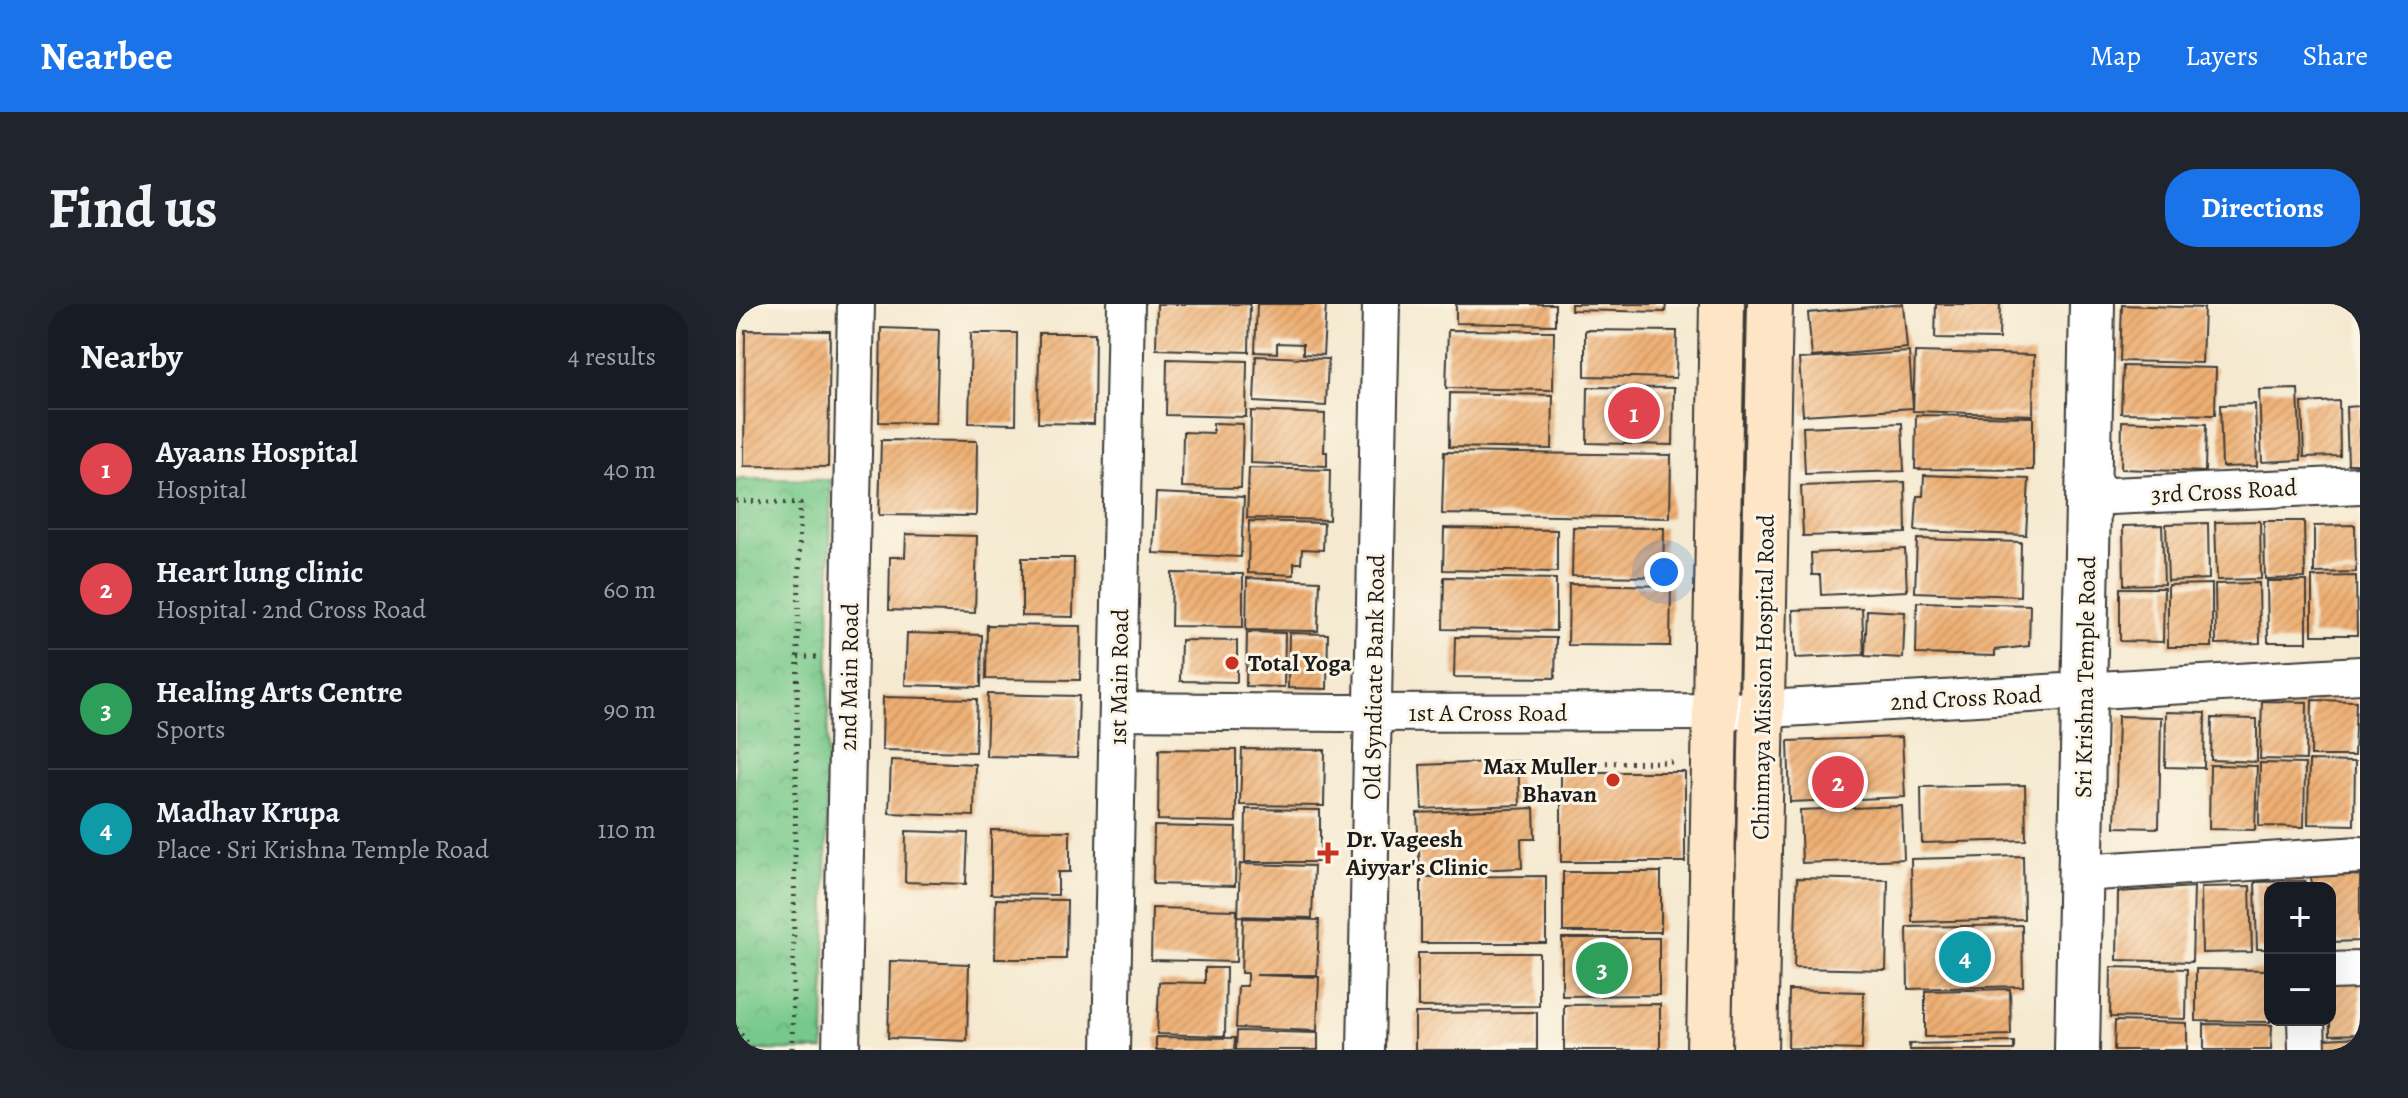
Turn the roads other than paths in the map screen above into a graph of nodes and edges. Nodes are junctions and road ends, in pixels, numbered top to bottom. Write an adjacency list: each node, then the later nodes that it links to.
1 (856, 304): 20 (street, 2nd Main Road)
2 (1126, 304): 12 (street, 1st Main Road)
3 (1381, 304): 14 (street, Old Syndicate Bank Road)
4 (1722, 304): 13 (main road, Chinmaya Mission Hospital Road)
5 (1770, 304): 11 (main road, Chinmaya Mission Hospital Road)
6 (2092, 304): 8 (street, Sri Krishna Temple Road)
7 (2360, 485): 8 (street, 3rd Cross Road)
8 (2088, 497): 10 (street, Sri Krishna Temple Road)
9 (2360, 675): 10 (street, 2nd Cross Road)
10 (2085, 691): 11 (street, 2nd Cross Road); 16 (street, Sri Krishna Temple Road)
11 (1763, 710): 13 (street, 2nd Cross Road); 24 (main road, Chinmaya Mission Hospital Road)
12 (1118, 711): 14 (street, 1st A Cross Road); 21 (street, 1st Main Road)
13 (1715, 712): 14 (street, 1st A Cross Road); 23 (main road, Chinmaya Mission Hospital Road)
14 (1373, 713): 22 (street, Old Syndicate Bank Road)
15 (2360, 855): 16 (street)
16 (2081, 873): 25 (street, Sri Krishna Temple Road)
17 (2360, 970): 18 (street)
18 (2336, 971)
19 (2306, 1026): 26 (street)
20 (841, 1050)
21 (1111, 1050)
22 (1366, 1050)
23 (1709, 1050)
24 (1755, 1050)
25 (2077, 1050)
26 (2307, 1050)

